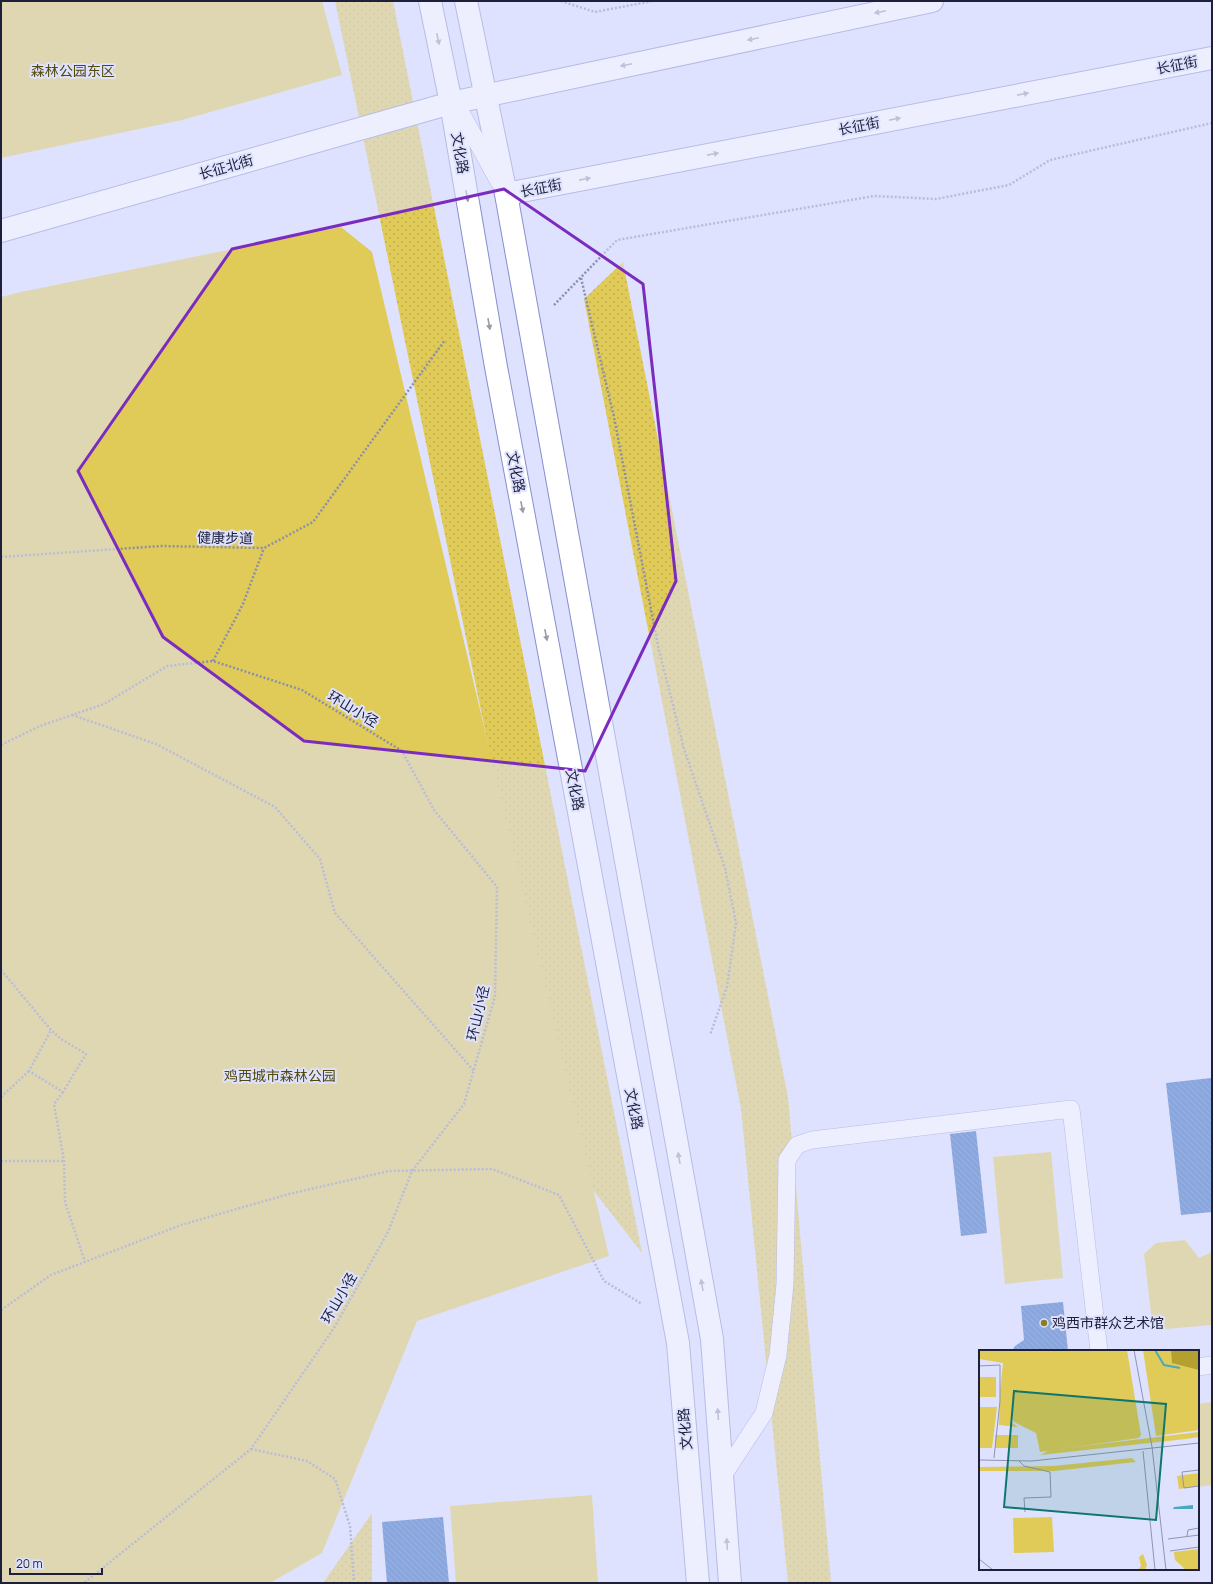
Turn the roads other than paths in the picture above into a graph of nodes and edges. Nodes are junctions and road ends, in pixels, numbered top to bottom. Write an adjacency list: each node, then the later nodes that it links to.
1 (430, 1): 6 (main road, 文化路, one-way to 6)
2 (466, 1): 5 (main road)
3 (932, 1): 5 (main road, one-way to 5)
4 (1212, 58): 7 (main road, 长征街, one-way to 4)
5 (486, 95): 6 (main road); 7 (main road)
6 (450, 96): 7 (lane); 8 (main road, 长征北街); 13 (main road, 文化路, one-way to 13)
7 (506, 194): 12 (main road, one-way to 7)
8 (1, 232)
9 (1099, 1350): 12 (lane)
10 (1212, 1365): 11 (lane)
11 (1199, 1367)
12 (722, 1477): 14 (main road, one-way to 12)
13 (698, 1583)
14 (730, 1583)

